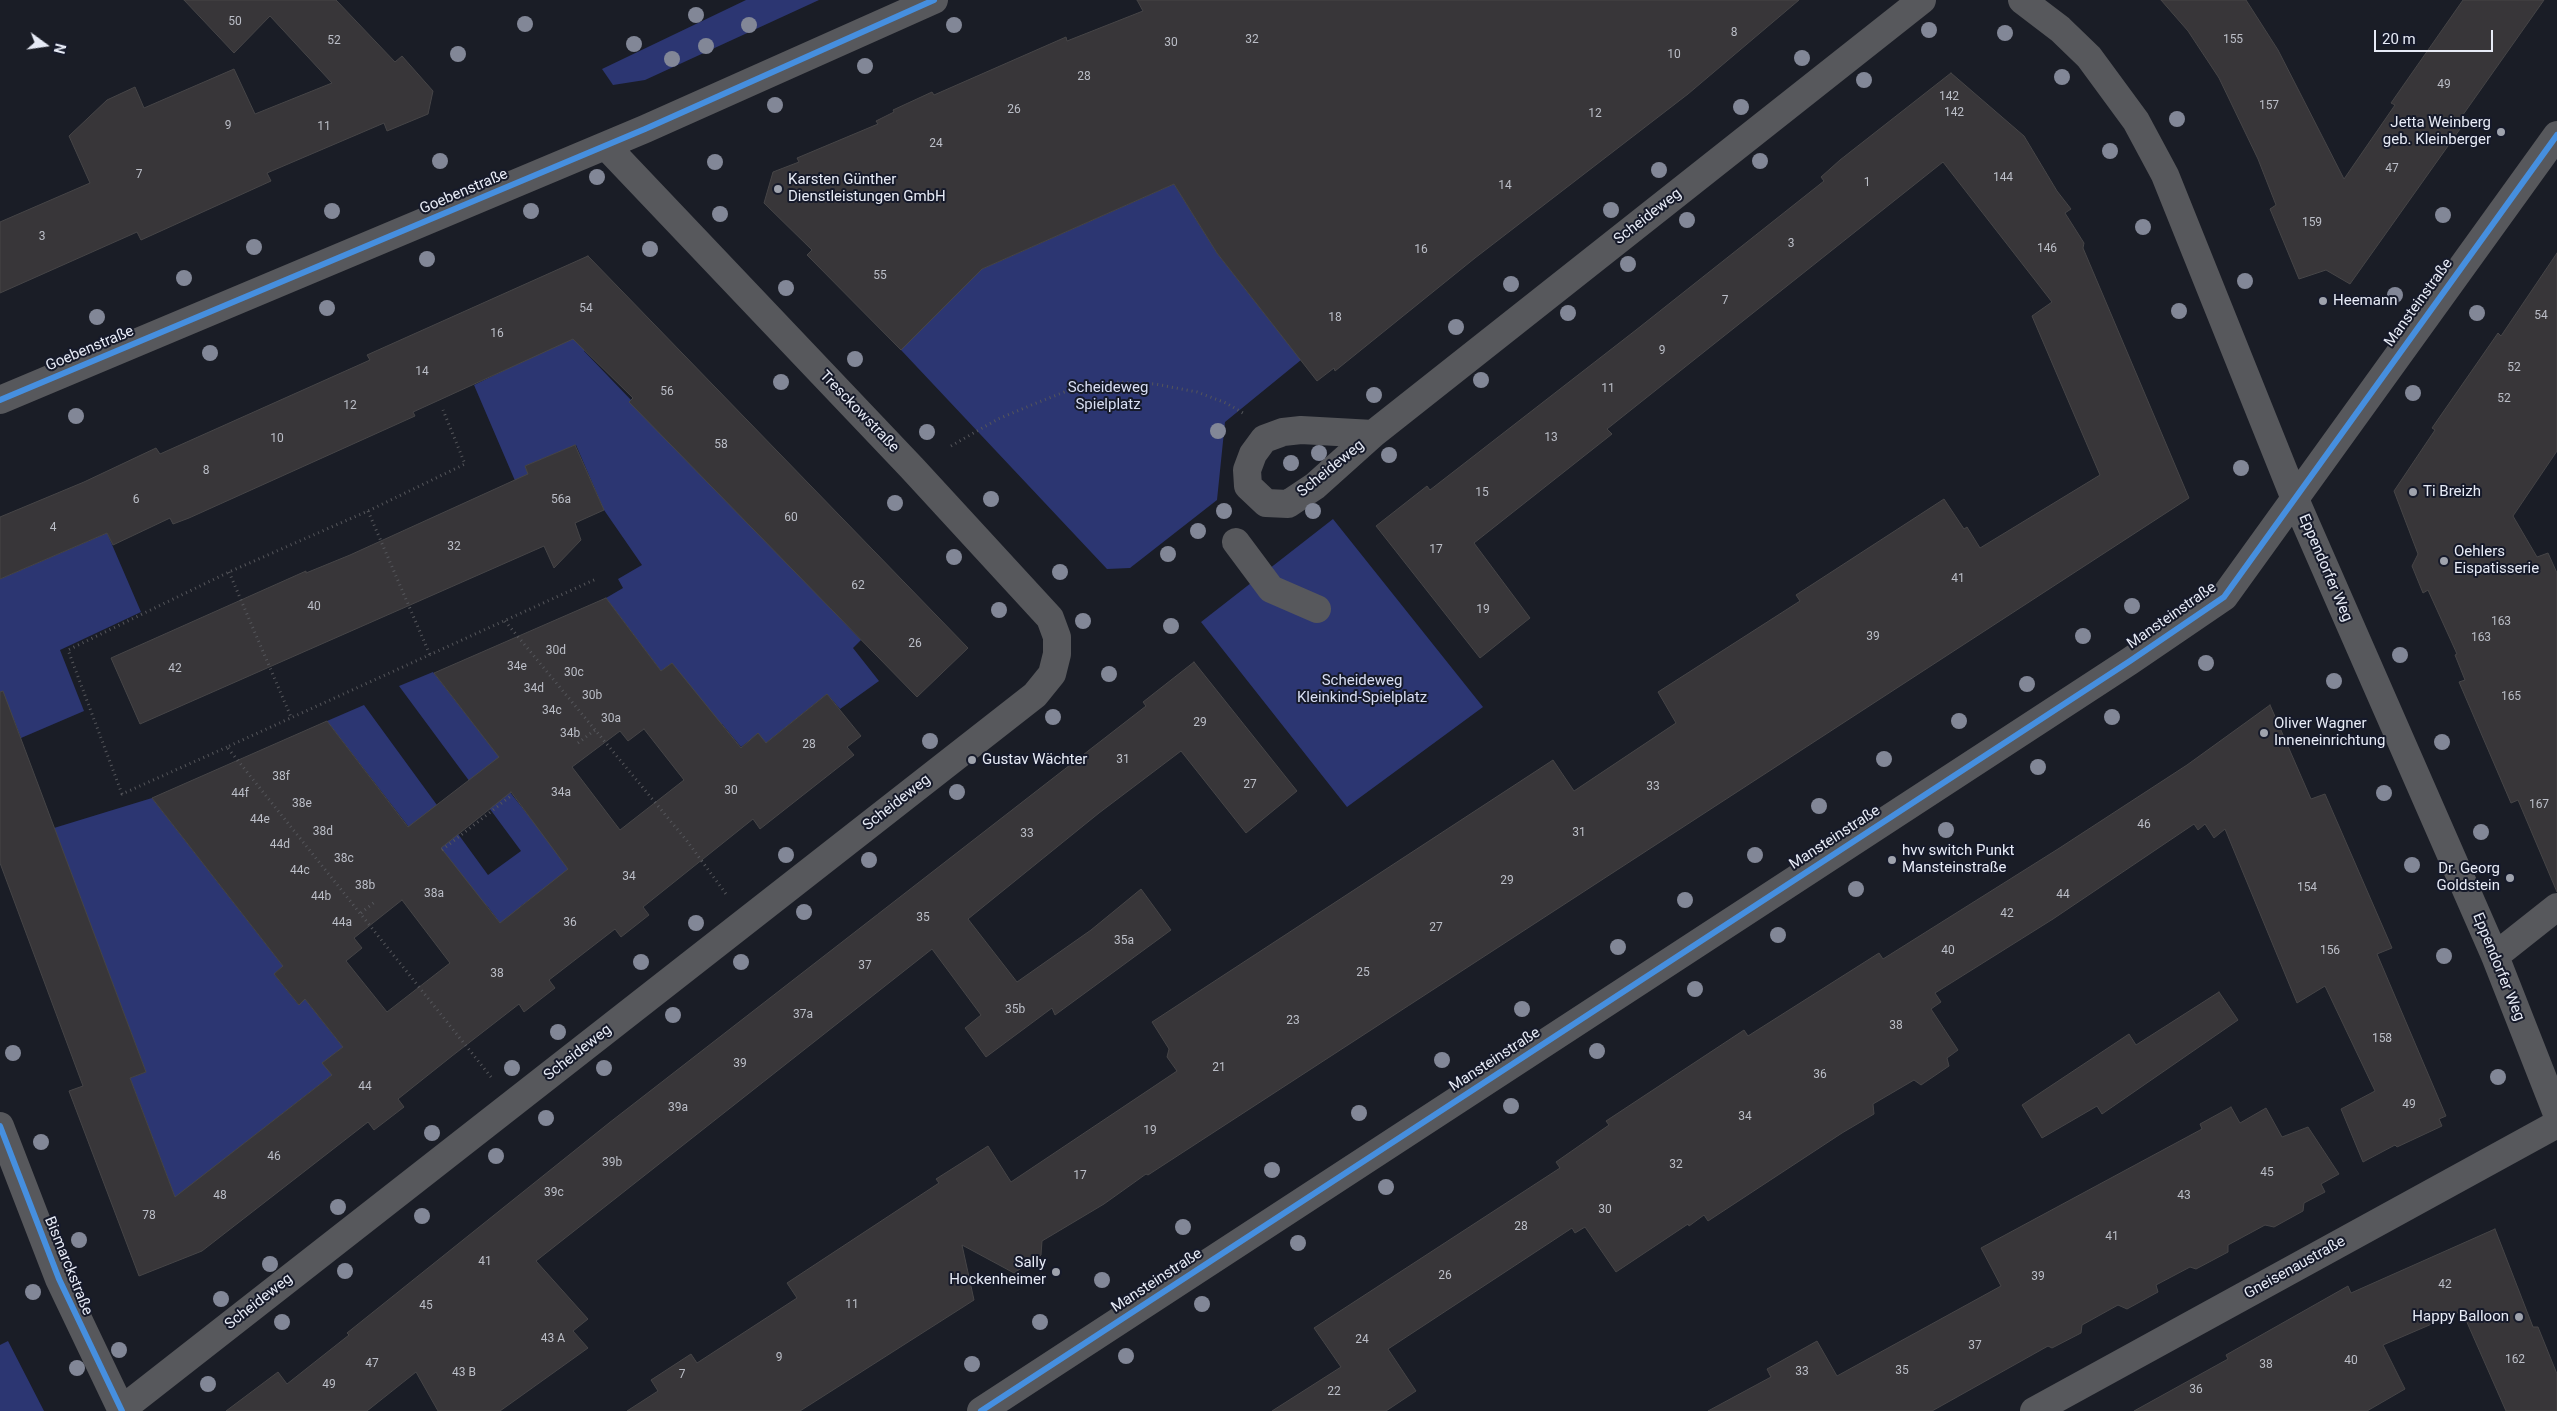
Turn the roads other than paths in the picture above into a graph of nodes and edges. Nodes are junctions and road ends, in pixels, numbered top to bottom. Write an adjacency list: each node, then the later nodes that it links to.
1 (934, 0): 5 (street, Goebenstraße)
2 (1922, 0): 7 (street, Scheideweg)
3 (2022, 0): 8 (street, Eppendorfer Weg)
4 (2557, 135): 8 (street, Mansteinstraße)
5 (606, 146): 6 (street, Goebenstraße); 11 (street, Tresckowstraße)
6 (0, 400)
7 (1373, 434)
8 (2295, 499): 13 (street, Eppendorfer Weg); 18 (street, Mansteinstraße)
9 (1236, 542): 10 (street)
10 (1317, 609)
11 (1035, 695): 17 (street, Scheideweg)
12 (2557, 907): 13 (street)
13 (2495, 956): 14 (street, Eppendorfer Weg)
14 (2557, 1114)
15 (2557, 1124): 19 (street, Gneisenaustraße)
16 (0, 1126): 17 (street, Bismarckstraße)
17 (121, 1410)
18 (982, 1411)
19 (2034, 1411)

